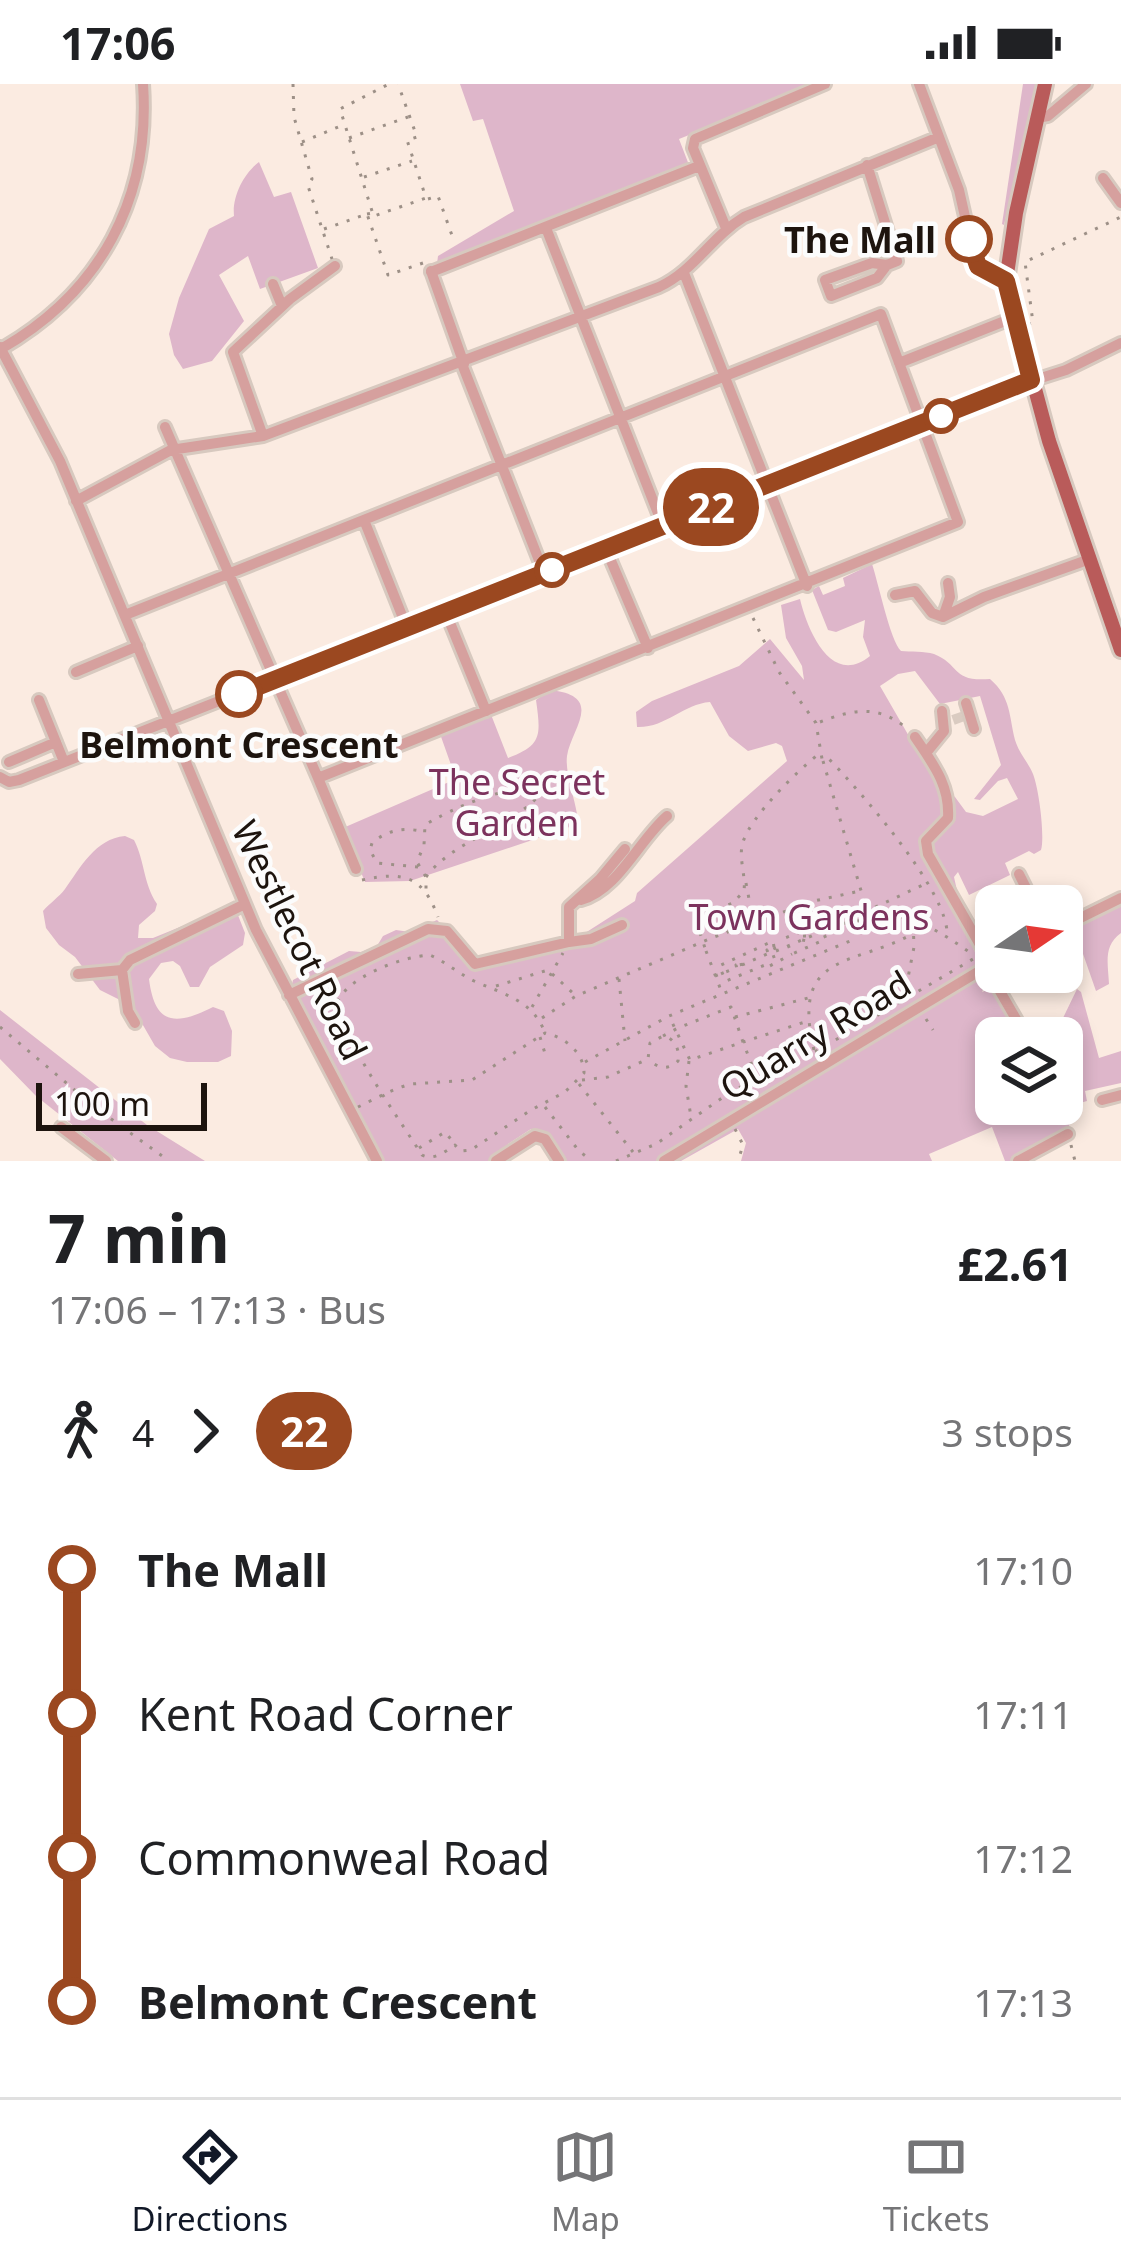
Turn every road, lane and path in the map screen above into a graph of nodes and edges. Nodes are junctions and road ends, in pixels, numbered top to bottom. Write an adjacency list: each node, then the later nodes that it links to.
1 (143, 84): 37 (street)
2 (293, 84): 14 (path)
3 (389, 84): 11 (path)
4 (398, 84): 9 (path)
5 (825, 84): 17 (street)
6 (919, 84): 12 (street)
7 (1045, 84): 10 (main road)
8 (1086, 84): 10 (street)
9 (410, 117): 13 (path); 15 (path)
10 (1037, 118): 32 (main road)
11 (344, 125): 13 (path); 14 (path)
12 (939, 137): 16 (street); 32 (street)
13 (347, 139): 18 (path)
14 (301, 143): 26 (path)
15 (413, 160): 18 (path); 20 (path)
16 (867, 165): 25 (street); 28 (street)
17 (699, 166): 24 (street); 25 (street)
18 (361, 178): 22 (path)
19 (1103, 178): 21 (street)
20 (426, 198): 22 (path); 27 (path)
21 (1121, 203)
22 (370, 213): 26 (path); 30 (path)
23 (1121, 217): 36 (path)
24 (546, 227): 30 (street); 35 (street)
25 (726, 228): 31 (street)
26 (322, 229): 29 (path)
27 (454, 241)
28 (887, 265): 28 (street)
29 (335, 266): 34 (street)
30 (430, 267): 40 (street)
31 (684, 273): 35 (street); 41 (street)
32 (1006, 281): 36 (main road)
33 (273, 284): 34 (street)
34 (282, 306): 46 (street)
35 (582, 317): 40 (street); 43 (street)
36 (1016, 321): 39 (street); 42 (main road)
37 (0, 348): 50 (street, Westlecot Road)
38 (1119, 348): 42 (street)
39 (899, 363): 41 (street); 44 (street)
40 (463, 364): 46 (street); 48 (street)
41 (725, 377): 43 (street); 49 (street)
42 (1031, 380): 44 (street); 54 (main road)
43 (620, 419): 48 (street); 52 (street)
44 (922, 423): 49 (street); 58 (street)
45 (165, 427): 47 (street)
46 (263, 436): 47 (street)
47 (174, 449): 50 (street); 56 (street)
48 (502, 466): 51 (street); 55 (street)
49 (767, 485): 52 (street); 58 (street)
50 (76, 501): 62 (street, Westlecot Road)
51 (364, 520): 56 (street); 65 (street)
52 (663, 526): 53 (street)
53 (607, 549): 55 (street); 67 (street)
54 (1090, 559): 63 (street); 68 (main road)
55 (544, 573): 61 (street)
56 (228, 574): 62 (street); 70 (street)
57 (948, 584): 63 (street)
58 (807, 586): 60 (street)
59 (896, 596): 63 (street)
60 (748, 607): 67 (street); 74 (path)
61 (446, 613): 65 (street); 72 (street)
62 (124, 615): 66 (street, Westlecot Road)
63 (938, 615): 64 (street)
64 (920, 624)
65 (407, 628): 70 (street)
66 (138, 646): 69 (street); 73 (street, Westlecot Road)
67 (648, 648): 72 (street)
68 (1121, 650)
69 (76, 672)
70 (275, 680): 73 (street); 83 (street)
71 (39, 700): 77 (street)
72 (486, 711): 83 (street)
73 (169, 721): 80 (street); 98 (street, Westlecot Road)
74 (817, 724): 76 (path); 79 (path)
75 (974, 728): 78 (street)
76 (915, 737): 78 (street)
77 (56, 742): 80 (street); 81 (street)
78 (926, 753): 110 (street)
79 (821, 756): 91 (path); 92 (path); 95 (path)
80 (64, 762): 82 (street)
81 (9, 763)
82 (0, 777)
83 (318, 778): 88 (street)
84 (667, 816): 97 (street)
85 (422, 832): 87 (path); 87 (path); 90 (path)
86 (625, 848): 97 (street)
87 (420, 868): 90 (path)
88 (358, 874): 94 (path)
89 (1019, 874): 93 (street)
90 (426, 878): 94 (path)
91 (746, 882): 103 (path); 129 (path, bridge)
92 (925, 884): 99 (path); 108 (path)
93 (1024, 885)
94 (426, 890): 105 (path)
95 (860, 890): 99 (path); 103 (path)
96 (1121, 898): 101 (street)
97 (578, 900): 111 (street)
98 (244, 904): 123 (street); 133 (street, Westlecot Road)
99 (867, 911): 100 (path)
100 (860, 916): 102 (path); 106 (path); 125 (path)
101 (1083, 917)
102 (914, 919): 107 (path); 108 (path)
103 (753, 922): 131 (path)
104 (622, 925): 111 (street)
105 (442, 928): 111 (street); 133 (street)
106 (823, 931): 109 (path); 109 (path); 113 (path)
107 (914, 934): 136 (path); 138 (path)
108 (947, 935): 117 (path)
109 (805, 936): 112 (path); 112 (path); 113 (path)
110 (975, 940)
111 (568, 942): 126 (path)
112 (788, 946): 115 (path); 116 (path)
113 (810, 948): 116 (path)
114 (752, 951): 115 (path); 118 (path); 120 (path)
115 (773, 952): 118 (path); 119 (path)
116 (792, 954): 119 (path)
117 (975, 954)
118 (756, 959): 120 (path); 122 (path)
119 (777, 963): 122 (path); 125 (path)
120 (738, 964): 128 (path); 128 (path); 130 (path)
121 (975, 967): 138 (path)
122 (759, 968): 130 (path)
123 (122, 970): 127 (street); 137 (street)
124 (975, 970): 141 (street, Quarry Road)
125 (780, 972): 134 (path)
126 (554, 973): 132 (path); 135 (path); 142 (path)
127 (78, 974)
128 (722, 974): 129 (path); 130 (path)
129 (715, 976): 134 (path)
130 (743, 976)
131 (619, 978): 135 (path); 153 (path)
132 (494, 986): 142 (path); 162 (path)
133 (289, 994): 166 (street, Westlecot Road)
134 (724, 994): 140 (path); 143 (path)
135 (576, 996): 145 (path)
136 (814, 997): 144 (path); 146 (path)
137 (126, 999): 139 (street); 147 (street)
138 (904, 1000): 155 (path)
139 (112, 1007)
140 (731, 1007): 144 (path); 149 (path)
141 (919, 1007): 150 (path); 168 (street, Quarry Road)
142 (531, 1008): 145 (path)
143 (669, 1016): 149 (path); 153 (path)
144 (735, 1017): 154 (path)
145 (540, 1019): 151 (path)
146 (810, 1020): 154 (path); 155 (path)
147 (135, 1023)
148 (0, 1027): 175 (path)
149 (677, 1028): 152 (path); 158 (path)
150 (931, 1032)
151 (542, 1034): 157 (path); 159 (path); 162 (path)
152 (663, 1036): 156 (path); 156 (path)
153 (625, 1042): 159 (path)
154 (743, 1042): 158 (path); 160 (path)
155 (815, 1052): 160 (path)
156 (648, 1059): 161 (path)
157 (547, 1060)
158 (690, 1060): 167 (path)
159 (584, 1062): 161 (path)
160 (757, 1078): 167 (path)
161 (579, 1082): 165 (path); 173 (path)
162 (385, 1094): 166 (path); 172 (path)
163 (1121, 1095): 164 (street)
164 (1102, 1100)
165 (544, 1106): 171 (path); 179 (path)
166 (350, 1111): 176 (street, Westlecot Road)
167 (691, 1119): 173 (path)
168 (731, 1120): 181 (street, Quarry Road); 182 (path)
169 (62, 1127): 174 (street)
170 (1067, 1134): 183 (street); 184 (path)
171 (455, 1145): 172 (path); 172 (path)
172 (418, 1149)
173 (634, 1154): 180 (path)
174 (106, 1161)
175 (170, 1161)
176 (377, 1161)
177 (496, 1161): 178 (street)
178 (560, 1161)
179 (592, 1161)
180 (616, 1161)
181 (664, 1161)
182 (739, 1161)
183 (1018, 1161)
184 (1075, 1161)

